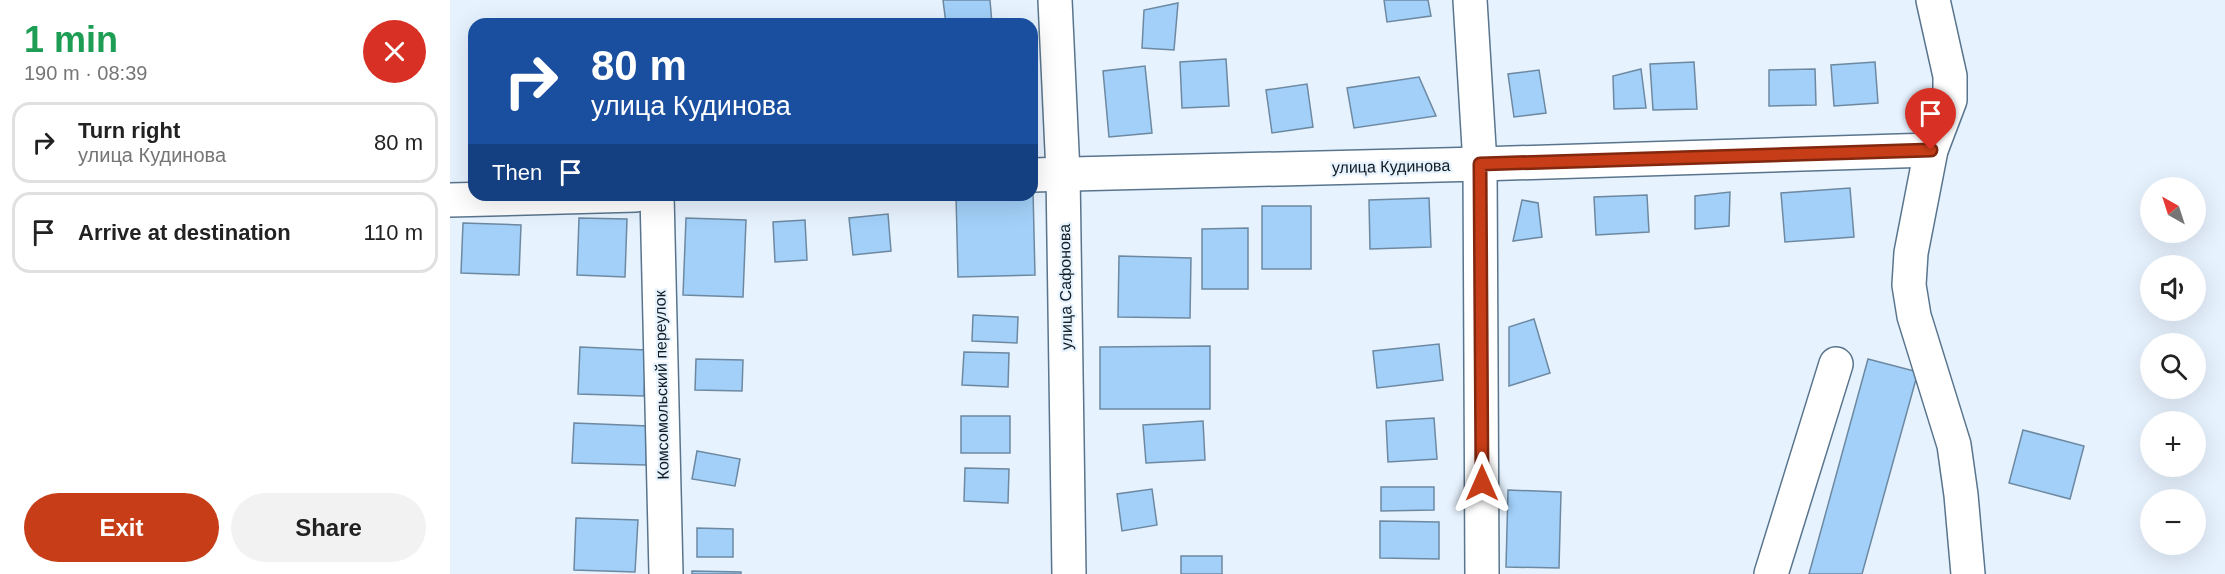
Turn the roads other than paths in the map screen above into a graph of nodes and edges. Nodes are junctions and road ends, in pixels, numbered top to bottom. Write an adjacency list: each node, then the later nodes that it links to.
1 (1055, 0): 6 (street, улица Сафонова)
2 (1470, 0): 5 (street)
3 (1933, 0): 4 (street)
4 (1931, 150): 5 (street, улица Кудинова); 15 (street)
5 (1480, 164): 6 (street, улица Кудинова); 13 (street)
6 (1047, 174): 12 (street, улица Сафонова)
7 (450, 200): 8 (street)
8 (468, 200)
9 (657, 201): 11 (street, Комсомольский переулок)
10 (1836, 364): 14 (street)
11 (666, 574)
12 (1069, 574)
13 (1482, 574)
14 (1772, 574)
15 (1968, 574)

